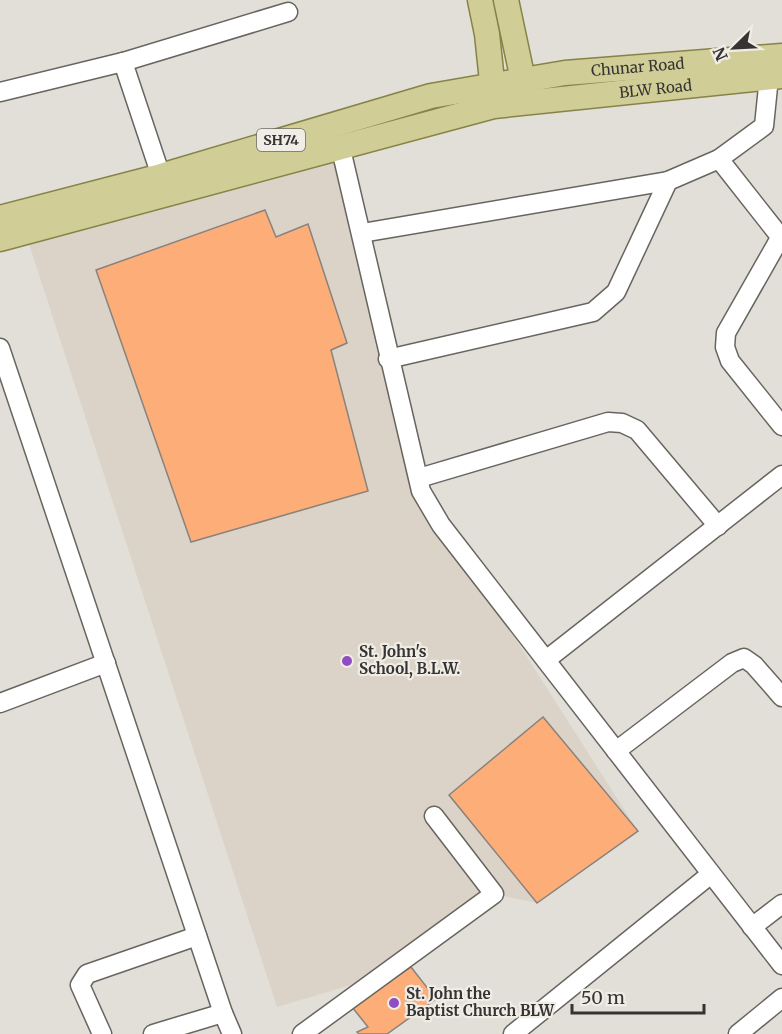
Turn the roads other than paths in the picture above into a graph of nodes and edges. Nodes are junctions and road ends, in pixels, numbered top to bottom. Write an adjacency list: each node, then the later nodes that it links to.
1 (480, 0): 5 (main road)
2 (506, 0): 4 (main road)
3 (288, 12): 7 (street)
4 (513, 33): 5 (main road); 9 (main road)
5 (487, 34): 11 (main road)
6 (782, 57): 9 (main road, Chunar Road / SH74)
7 (123, 62): 10 (street); 14 (street)
8 (776, 77): 9 (main road, BLW Road / SH74); 13 (street)
9 (525, 91): 11 (main road, SH74)
10 (0, 92)
11 (493, 95): 12 (main road, SH74); 14 (main road, SH74)
12 (340, 146): 17 (street); 18 (main road, SH74)
13 (719, 159): 15 (street); 19 (street)
14 (161, 176): 16 (main road, SH74)
15 (668, 181): 17 (street); 21 (street)
16 (0, 218)
17 (362, 233): 21 (street)
18 (0, 239)
19 (781, 239): 22 (street)
20 (0, 348): 27 (street)
21 (388, 359): 24 (street)
22 (782, 426)
23 (782, 475): 25 (street)
24 (419, 478): 25 (street); 26 (street)
25 (718, 526): 26 (street)
26 (546, 660): 30 (street)
27 (106, 663): 29 (street); 35 (street)
28 (782, 697): 30 (street)
29 (0, 703)
30 (616, 751): 32 (street)
31 (434, 816): 42 (street)
32 (711, 874): 34 (street); 43 (street)
33 (782, 904): 34 (street)
34 (752, 927): 36 (street)
35 (197, 936): 38 (street); 39 (street)
36 (782, 965)
37 (782, 998): 44 (street)
38 (223, 1013): 40 (street); 41 (street)
39 (102, 1034)
40 (153, 1034)
41 (232, 1034)
42 (302, 1034)
43 (513, 1034)
44 (738, 1034)

